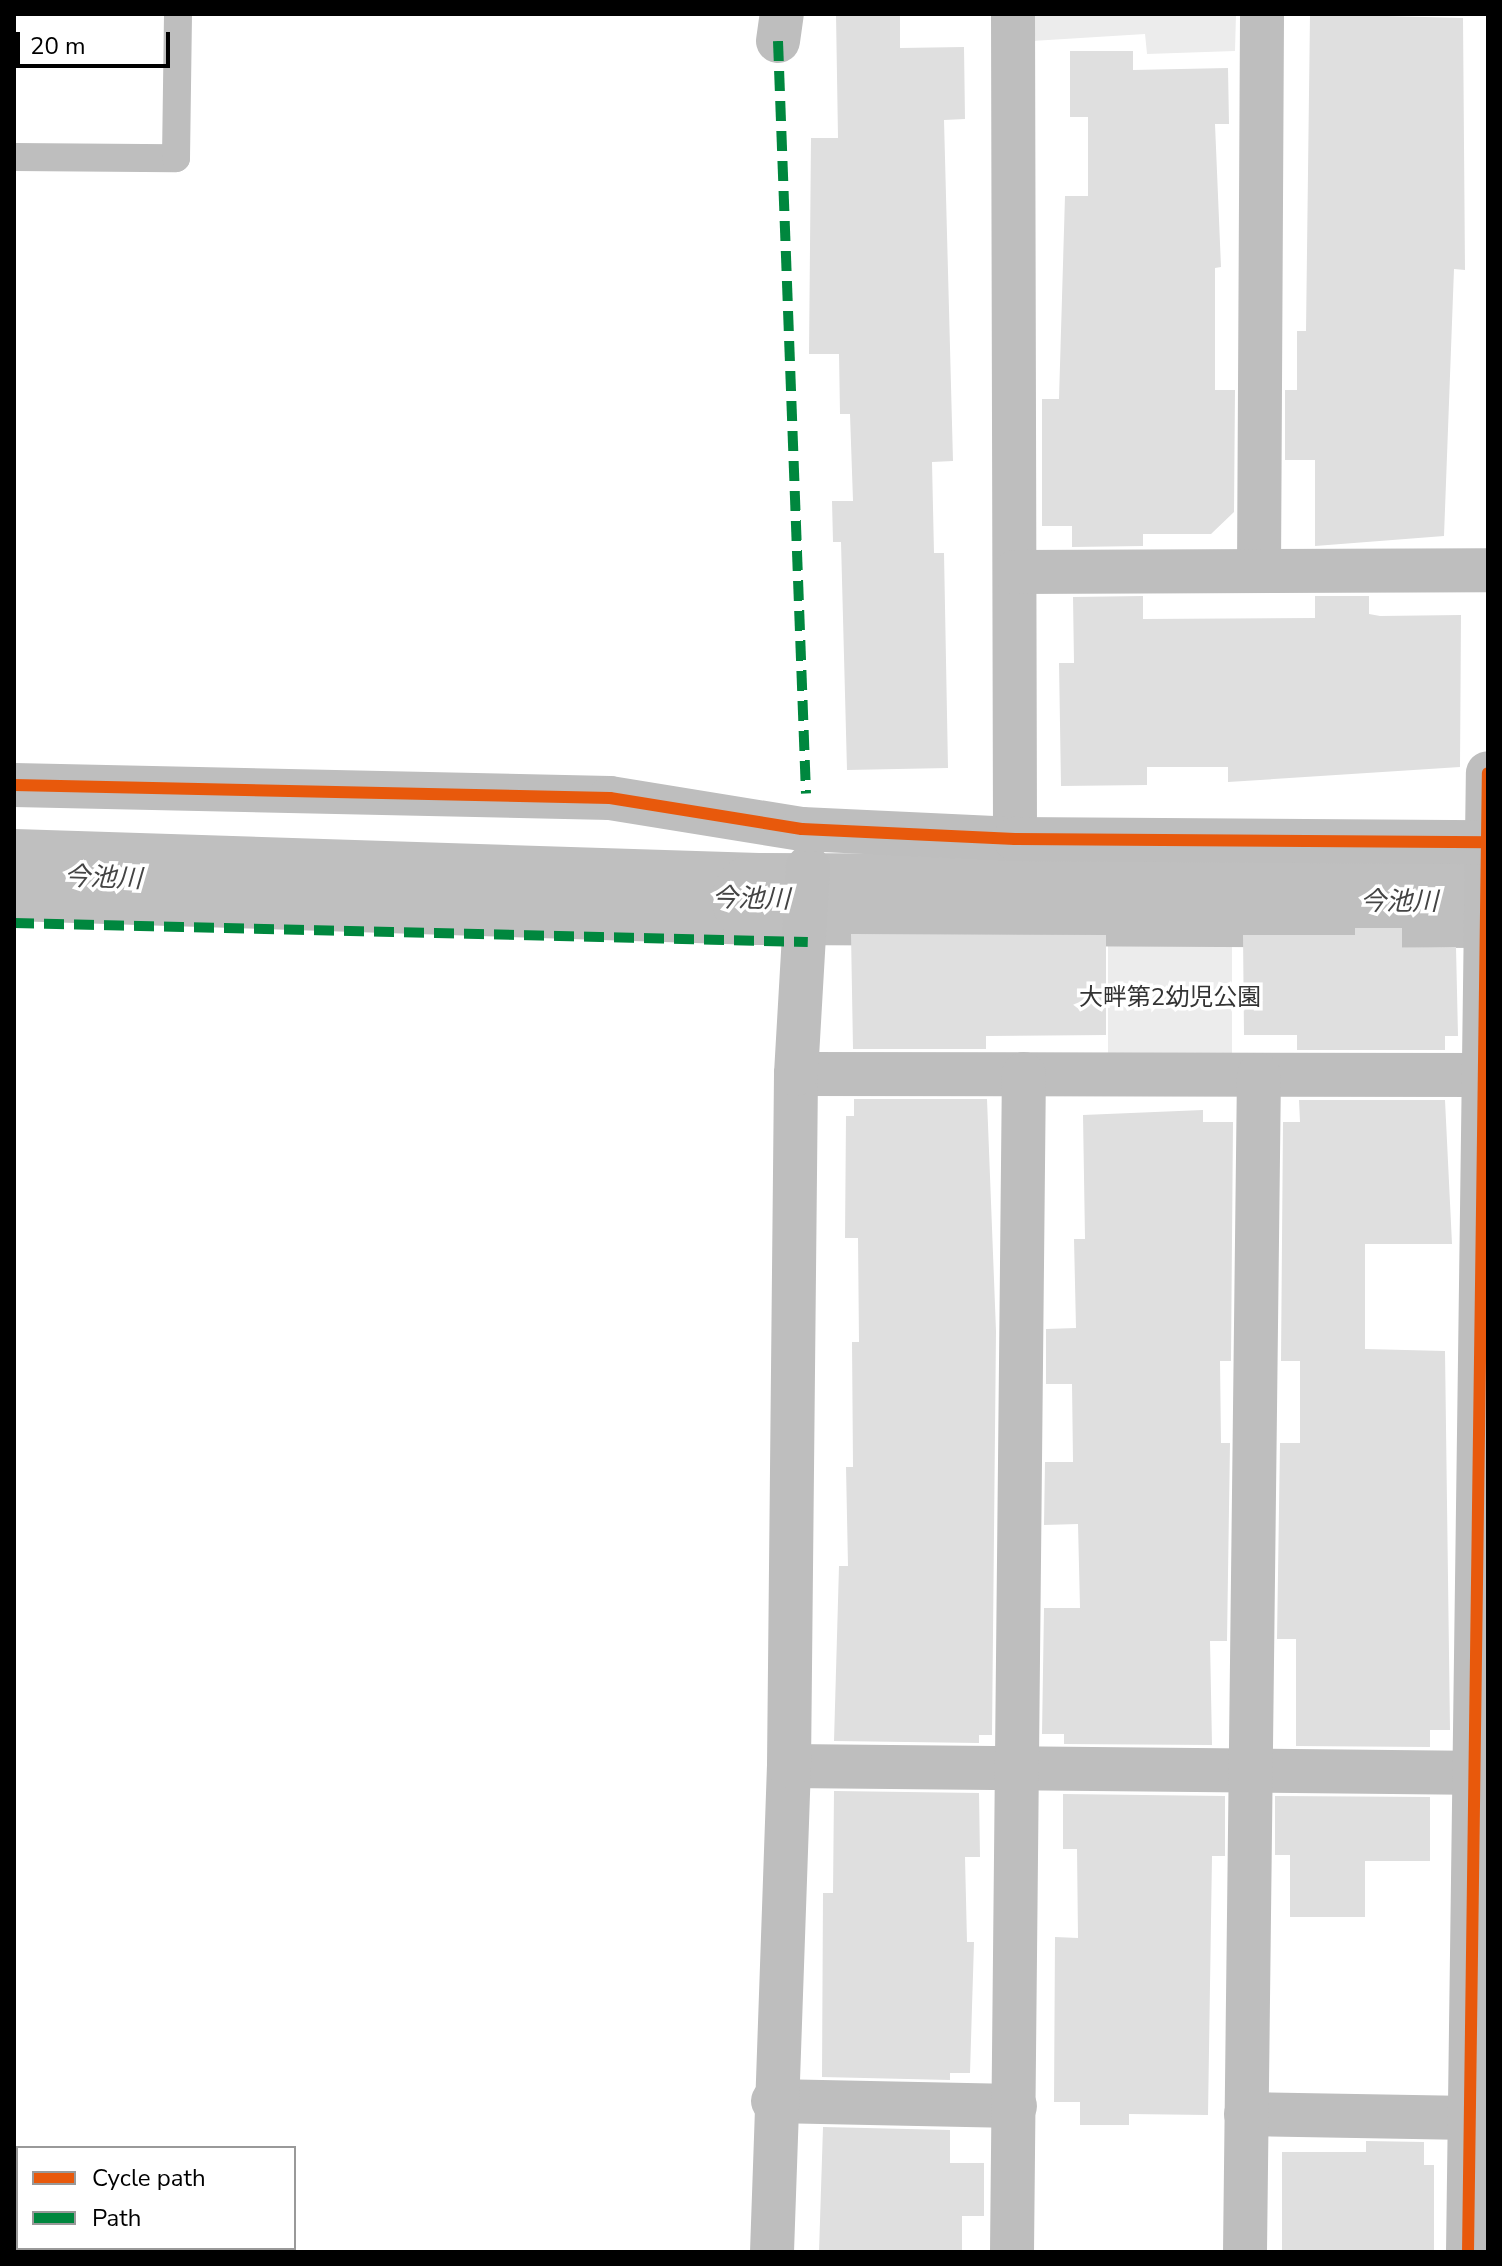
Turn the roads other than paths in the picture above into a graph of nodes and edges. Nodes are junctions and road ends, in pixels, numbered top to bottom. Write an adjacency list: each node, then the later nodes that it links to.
1 (178, 14): 4 (lane)
2 (1013, 14): 7 (street)
3 (1262, 14): 6 (street)
4 (14, 157)
5 (1488, 570): 6 (street)
6 (1259, 571): 7 (street)
7 (1015, 572): 10 (street)
8 (1488, 773): 11 (street)
9 (14, 785): 10 (street)
10 (1015, 839): 11 (street)
11 (1487, 852): 16 (street)
12 (808, 867): 13 (street)
13 (796, 1074): 14 (street); 17 (street)
14 (1024, 1074): 15 (street); 18 (street)
15 (1259, 1075): 16 (street); 19 (street)
16 (1486, 1075): 20 (street)
17 (789, 1766): 18 (street); 21 (street)
18 (1018, 1768): 19 (street); 22 (street)
19 (1251, 1770): 20 (street); 23 (street)
20 (1481, 1773): 24 (street)
21 (773, 2101): 22 (street); 25 (street)
22 (1015, 2106): 26 (street)
23 (1246, 2114): 24 (street); 27 (street)
24 (1470, 2118): 28 (street)
25 (772, 2252)
26 (1012, 2252)
27 (1245, 2252)
28 (1468, 2252)

